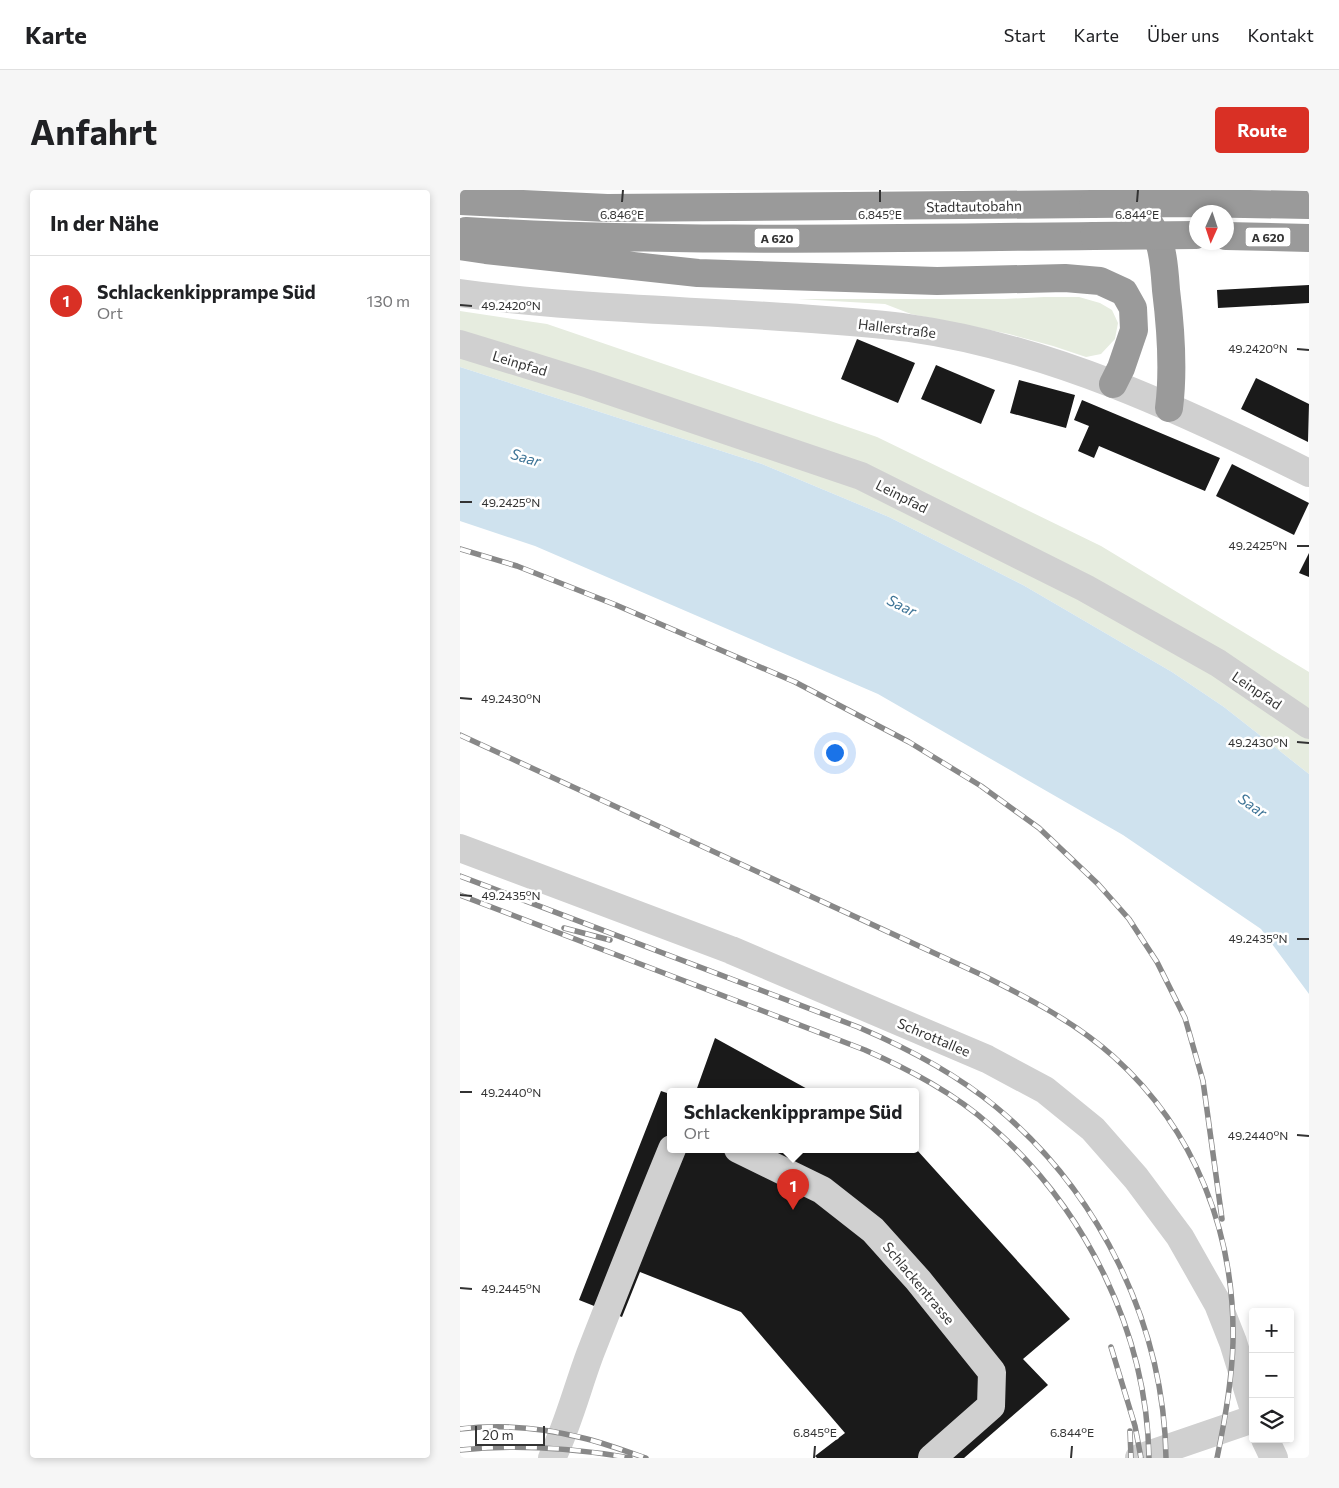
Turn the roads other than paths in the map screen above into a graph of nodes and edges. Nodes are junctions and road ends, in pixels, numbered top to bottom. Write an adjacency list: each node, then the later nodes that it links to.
1 (1125, 190): 12 (highway)
2 (460, 201): 3 (highway, Stadtautobahn / A 620, bridge)
3 (1309, 205)
4 (460, 231): 5 (highway, A 620, bridge)
5 (1189, 236)
6 (1234, 236): 7 (highway, A 620)
7 (1309, 238)
8 (460, 246): 11 (highway)
9 (460, 293): 11 (street, Hallerstraße)
10 (460, 344): 14 (street, Leinpfad)
11 (1114, 384): 12 (street, Hallerstraße)
12 (1169, 408): 13 (street, Hallerstraße)
13 (1309, 473)
14 (1309, 725)
15 (460, 848): 18 (street, Schrottallee)
16 (670, 1153): 21 (street)
17 (746, 1153): 22 (street, Schlackentrasse)
18 (1250, 1398)
19 (1249, 1419): 23 (street)
20 (1268, 1443): 24 (street)
21 (552, 1458)
22 (932, 1458)
23 (1139, 1458)
24 (1274, 1458)

